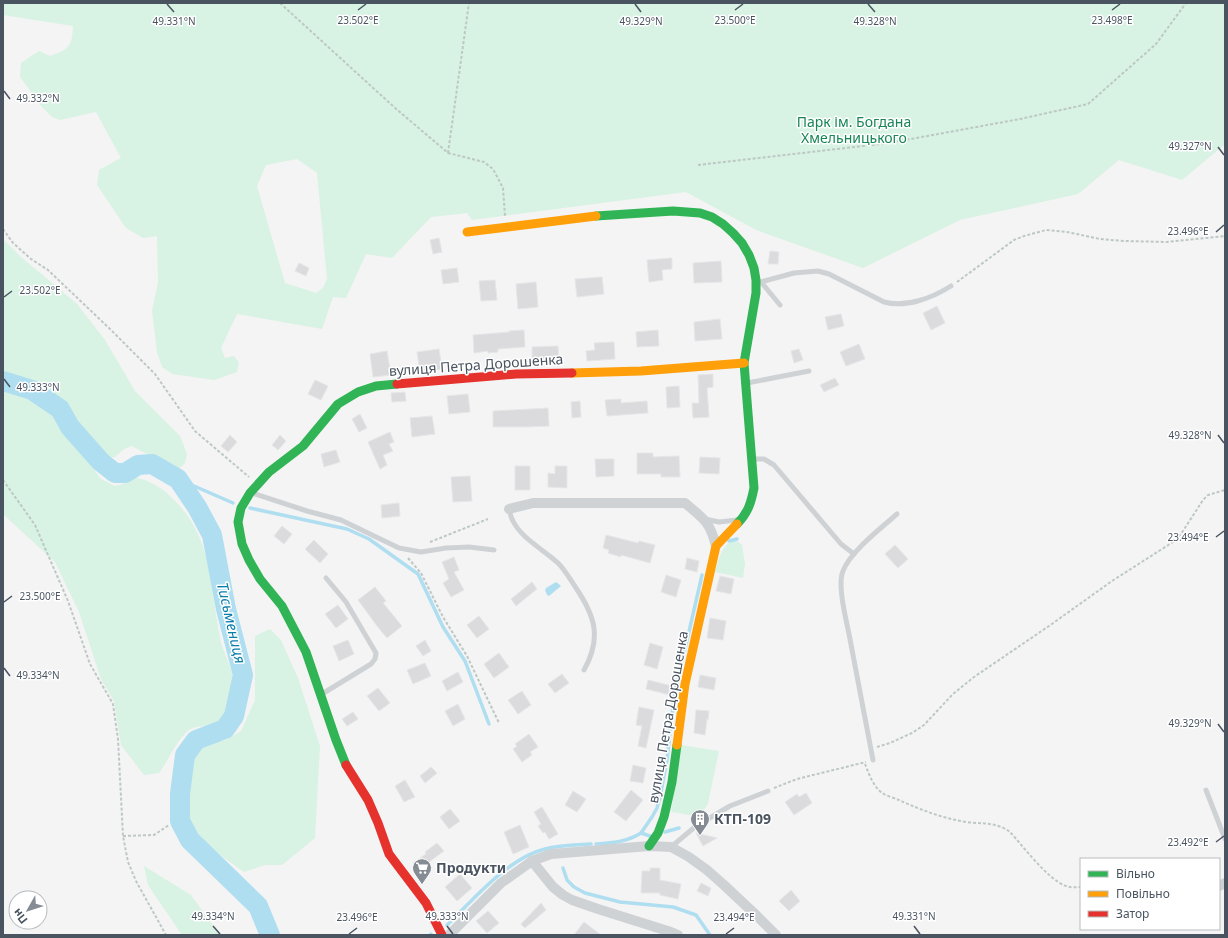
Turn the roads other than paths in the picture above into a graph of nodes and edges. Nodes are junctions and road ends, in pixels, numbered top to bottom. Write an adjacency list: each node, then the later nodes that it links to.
1 (467, 232): 2 (street)
2 (760, 283): 3 (lane); 4 (lane); 5 (street)
3 (951, 286)
4 (780, 305)
5 (744, 363): 7 (street); 9 (street, вулиця Петра Дорошенка)
6 (809, 371): 7 (lane)
7 (746, 383): 8 (street)
8 (752, 459): 13 (street); 16 (lane)
9 (250, 493): 15 (lane); 19 (street, вулиця Петра Дорошенка)
10 (509, 509): 12 (street); 18 (lane)
11 (897, 514): 16 (lane)
12 (705, 519): 13 (lane); 14 (street)
13 (742, 519): 14 (street)
14 (716, 546): 24 (street, вулиця Петра Дорошенка)
15 (494, 550)
16 (854, 554): 20 (lane)
17 (326, 578): 19 (lane)
18 (584, 670)
19 (321, 695): 27 (street, вулиця Петра Дорошенка)
20 (873, 760)
21 (1206, 790): 23 (lane)
22 (768, 791): 25 (lane)
23 (1225, 840)
24 (649, 846): 25 (street); 26 (street)
25 (671, 847): 30 (street)
26 (532, 861): 28 (street); 29 (street)
27 (442, 935)
28 (449, 935)
29 (678, 935)
30 (776, 935)

